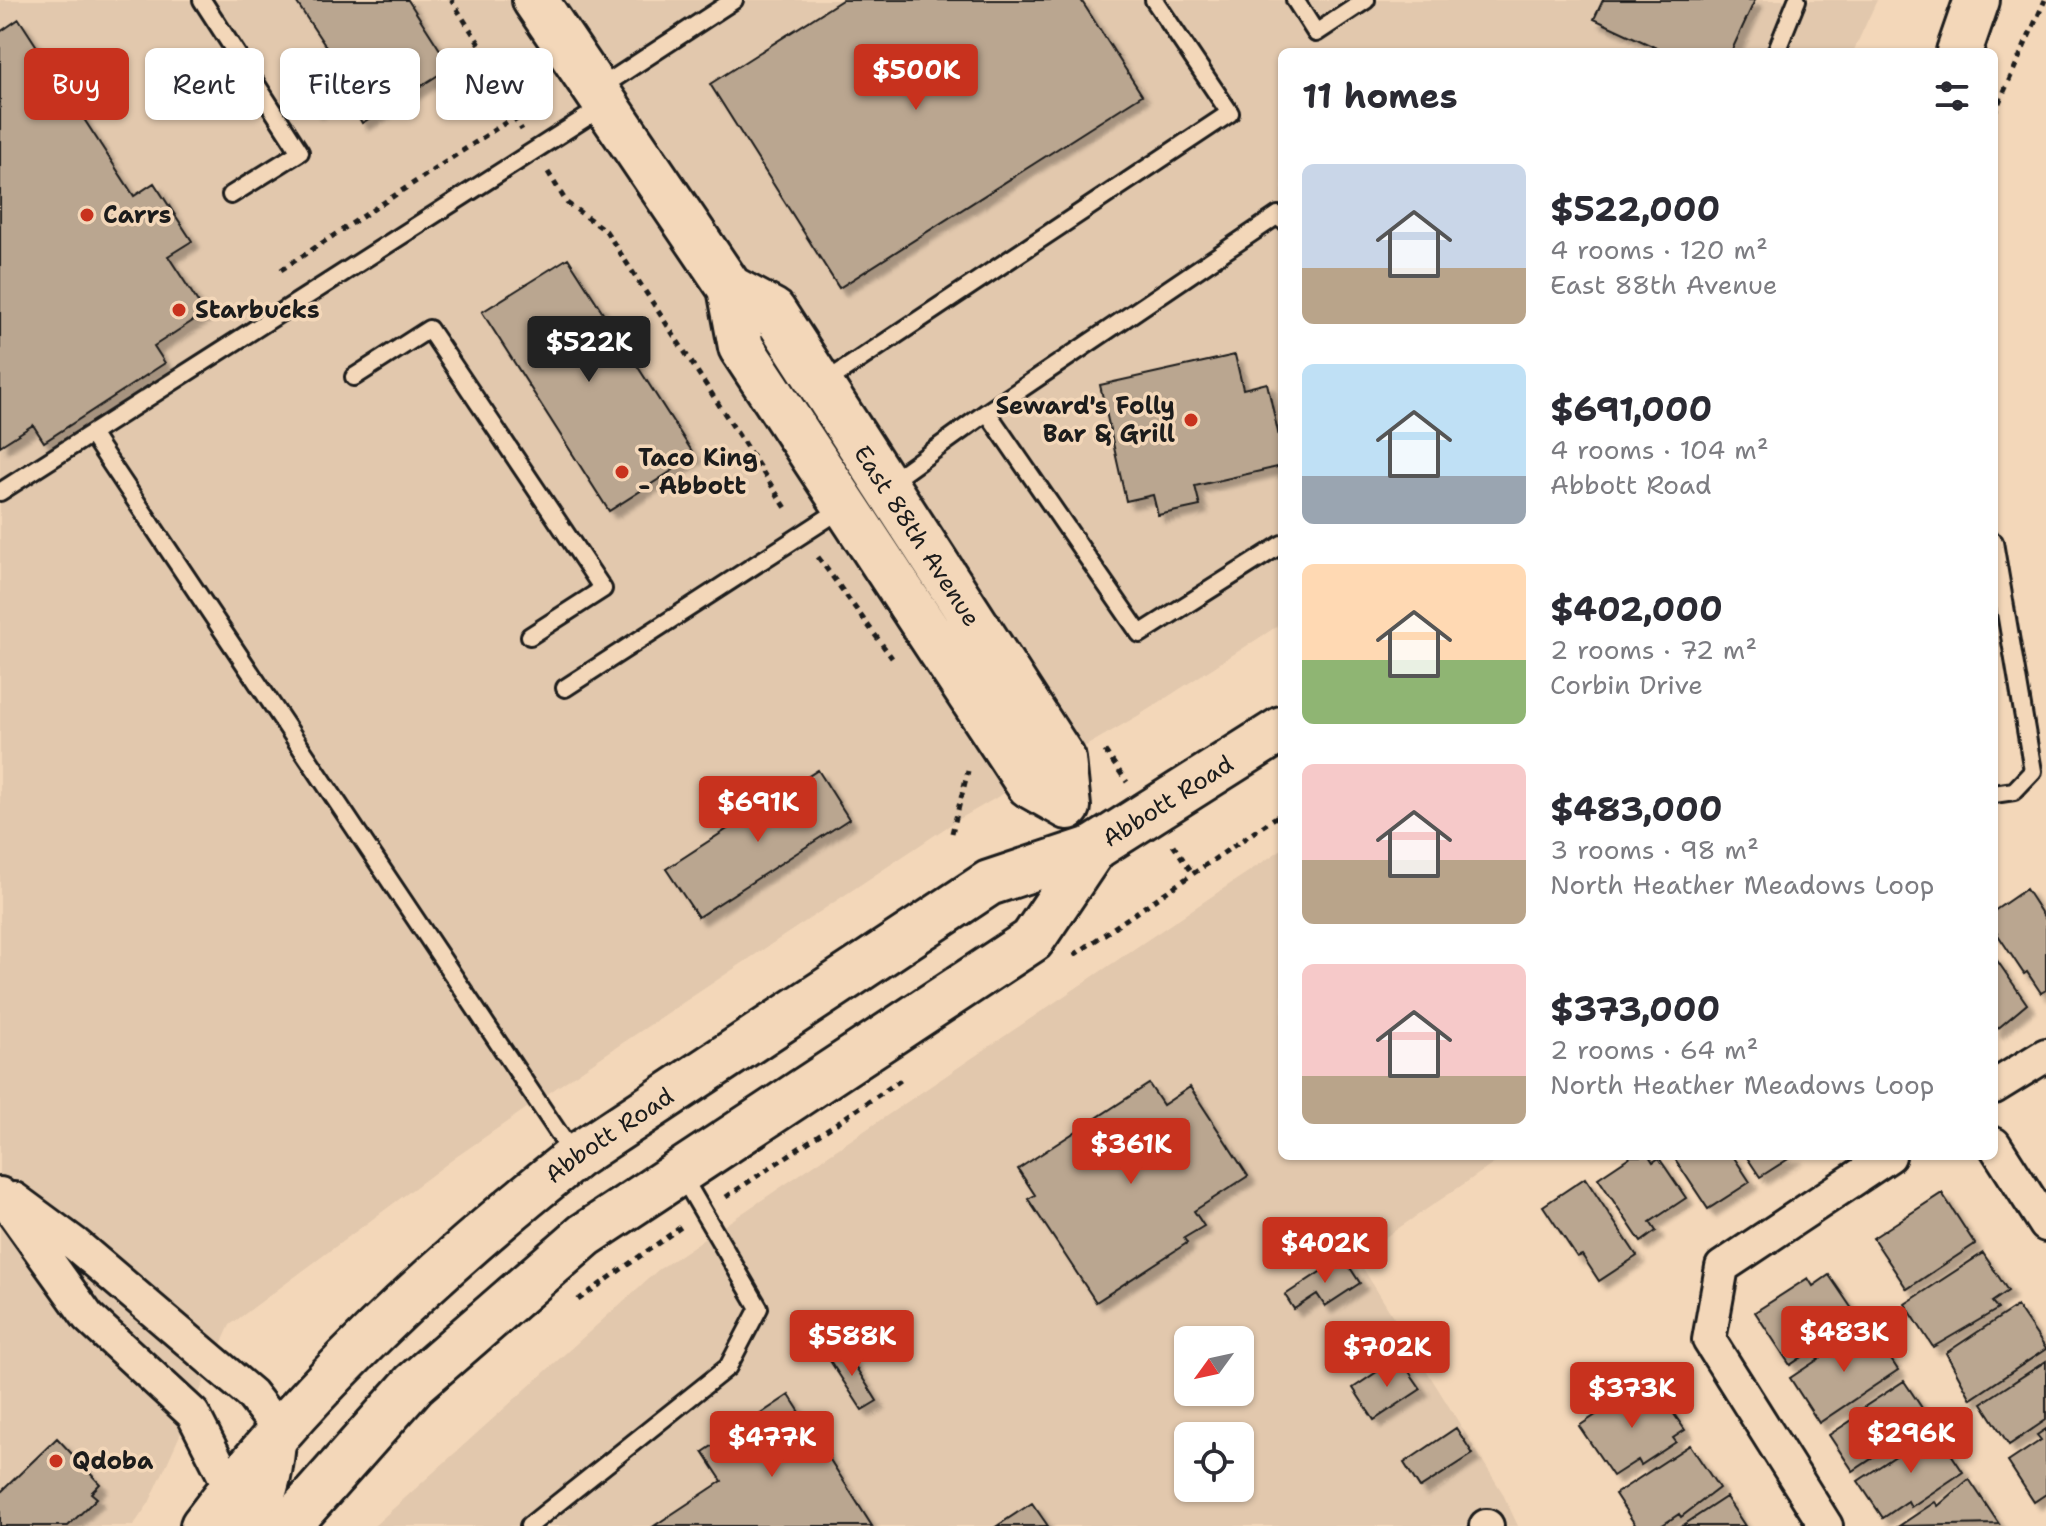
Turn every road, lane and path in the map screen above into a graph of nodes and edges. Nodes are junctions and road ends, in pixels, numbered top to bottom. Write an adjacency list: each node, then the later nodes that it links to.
1 (202, 0): 15 (lane)
2 (451, 0): 17 (path)
3 (535, 0): 13 (main road, East 88th Avenue)
4 (734, 0): 13 (lane)
5 (1154, 0): 20 (lane)
6 (1295, 0): 7 (lane)
7 (1366, 0)
8 (1797, 0): 11 (lane)
9 (1977, 0): 12 (main road)
10 (2045, 0): 14 (path)
11 (1778, 48)
12 (1960, 48)
13 (599, 98): 18 (main road, East 88th Avenue); 22 (lane)
14 (1998, 105)
15 (231, 195)
16 (1278, 215): 21 (lane)
17 (281, 270)
18 (730, 288): 20 (main road, East 88th Avenue); 25 (main road, East 88th Avenue)
19 (354, 377): 28 (lane)
20 (819, 386): 23 (main road, East 88th Avenue)
21 (987, 412): 23 (lane); 26 (lane)
22 (91, 434): 24 (lane); 40 (lane)
23 (884, 486): 32 (main road, East 88th Avenue)
24 (0, 492)
25 (846, 506): 29 (lane); 32 (main road, East 88th Avenue)
26 (1278, 547)
27 (1998, 565): 31 (lane)
28 (530, 636)
29 (565, 688)
30 (1278, 732): 34 (main road, Abbott Road)
31 (1998, 793)
32 (1068, 807): 34 (main road, East 88th Avenue)
33 (1278, 816): 35 (path)
34 (1094, 848): 40 (main road, Abbott Road); 42 (main road, Abbott Road)
35 (1064, 963)
36 (2046, 1055): 38 (street)
37 (911, 1073): 44 (path)
38 (1998, 1085)
39 (1998, 1150): 45 (street)
40 (575, 1157): 47 (main road, Abbott Road)
41 (1883, 1160): 52 (street)
42 (680, 1172): 44 (lane); 50 (main road, Abbott Road)
43 (0, 1192): 47 (street); 48 (street)
44 (705, 1211): 46 (path); 51 (lane)
45 (2046, 1225)
46 (567, 1308)
47 (276, 1432): 48 (main road)
48 (238, 1508): 49 (main road)
49 (203, 1526)
50 (288, 1526)
51 (529, 1526)
52 (1826, 1526)

